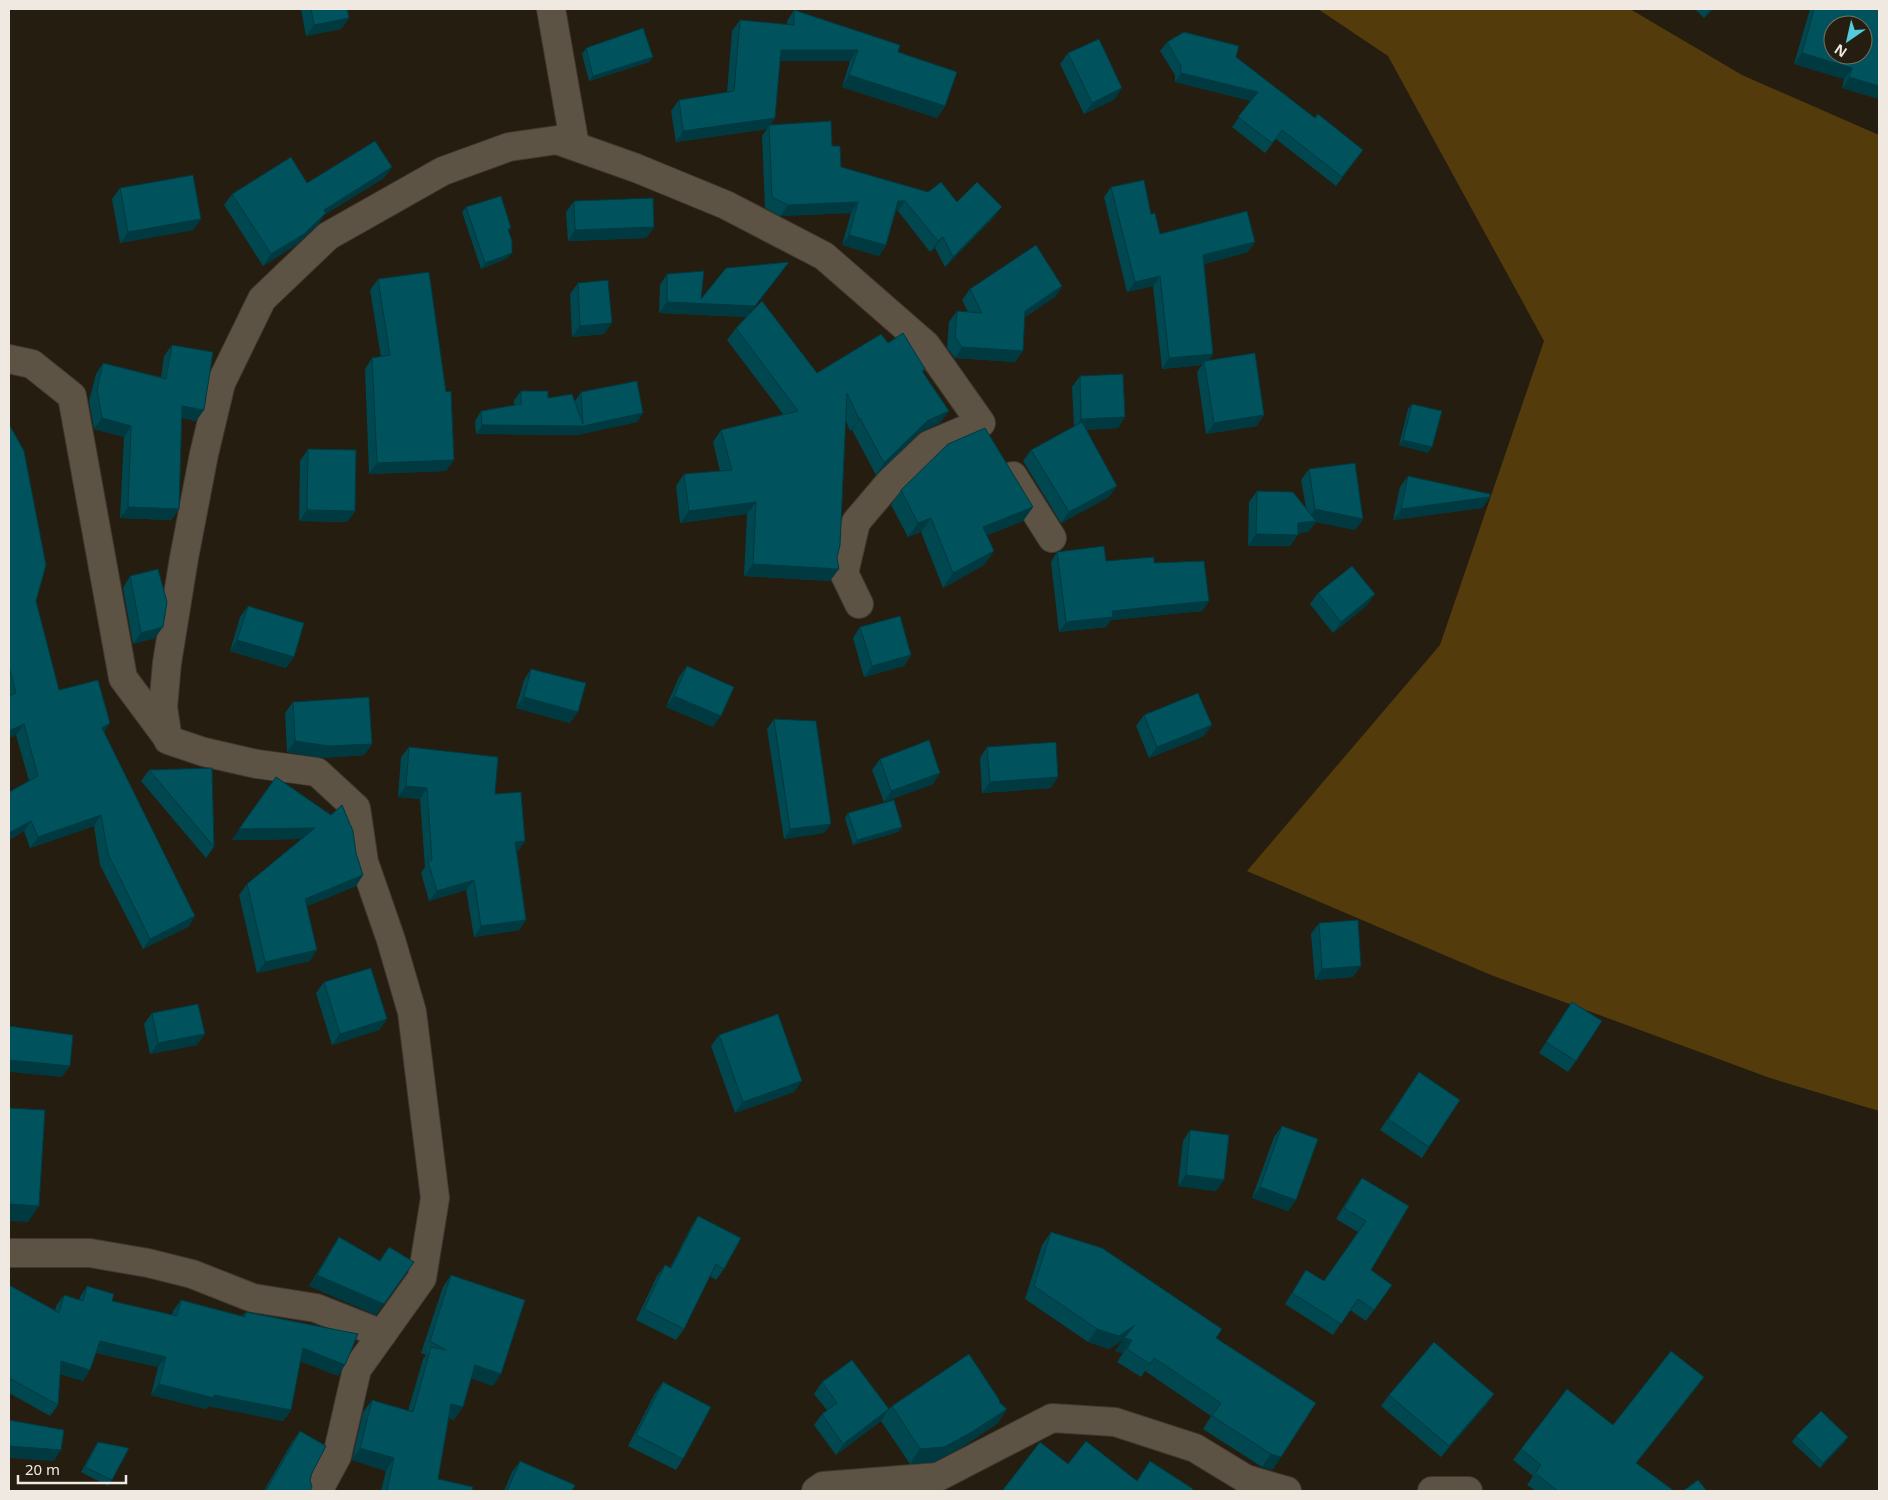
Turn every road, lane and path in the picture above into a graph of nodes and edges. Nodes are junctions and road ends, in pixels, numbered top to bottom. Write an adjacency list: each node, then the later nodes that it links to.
1 (551, 9): 2 (street)
2 (575, 146): 4 (street); 7 (street)
3 (9, 359): 7 (street)
4 (981, 423): 5 (street); 6 (street)
5 (1052, 538)
6 (859, 604)
7 (168, 740): 9 (street)
8 (9, 1253): 9 (street)
9 (382, 1334): 10 (street)
10 (318, 1491)
11 (816, 1491): 12 (street)
12 (1287, 1491)
13 (1432, 1491): 14 (street)
14 (1468, 1491)

